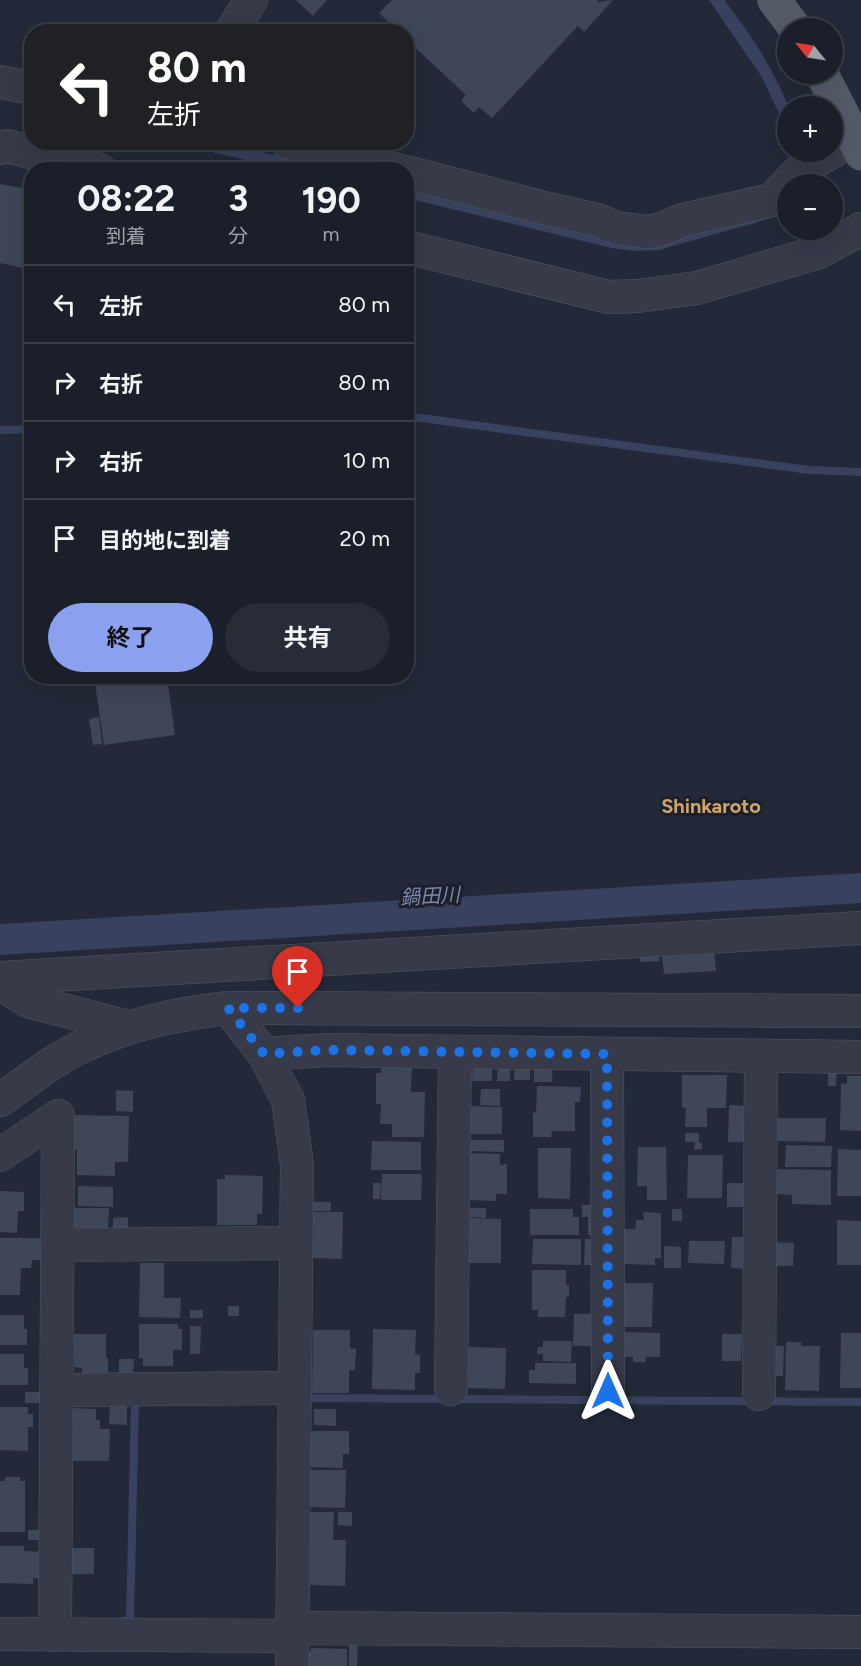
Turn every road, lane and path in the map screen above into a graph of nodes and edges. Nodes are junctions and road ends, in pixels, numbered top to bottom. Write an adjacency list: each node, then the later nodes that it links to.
1 (251, 0): 4 (street)
2 (774, 0): 3 (main road)
3 (788, 18)
4 (236, 24)
5 (0, 81): 7 (street)
6 (828, 84): 8 (main road)
7 (24, 86)
8 (852, 126): 11 (main road, bridge)
9 (0, 147): 12 (street)
10 (318, 150): 13 (street)
11 (861, 154)
12 (69, 162)
13 (366, 162)
14 (812, 162): 15 (street)
15 (414, 174)
16 (861, 229): 17 (street)
17 (414, 249)
18 (861, 928): 19 (street)
19 (0, 978)
20 (0, 983): 23 (street)
21 (228, 1008): 22 (street); 23 (street); 25 (street)
22 (861, 1011)
23 (128, 1028): 29 (street)
24 (455, 1052): 25 (street); 26 (street); 34 (street)
25 (264, 1054): 31 (street)
26 (607, 1054): 27 (street); 36 (street)
27 (761, 1056): 28 (street); 37 (street)
28 (861, 1057)
29 (0, 1100)
30 (0, 1155): 32 (street)
31 (296, 1243): 32 (street); 33 (street)
32 (57, 1245): 35 (street)
33 (295, 1388): 35 (street); 41 (street)
34 (451, 1389)
35 (57, 1390): 40 (street)
36 (608, 1391)
37 (759, 1394)
38 (861, 1632): 41 (street)
39 (0, 1634): 40 (street)
40 (55, 1635): 41 (street)
41 (293, 1644)

